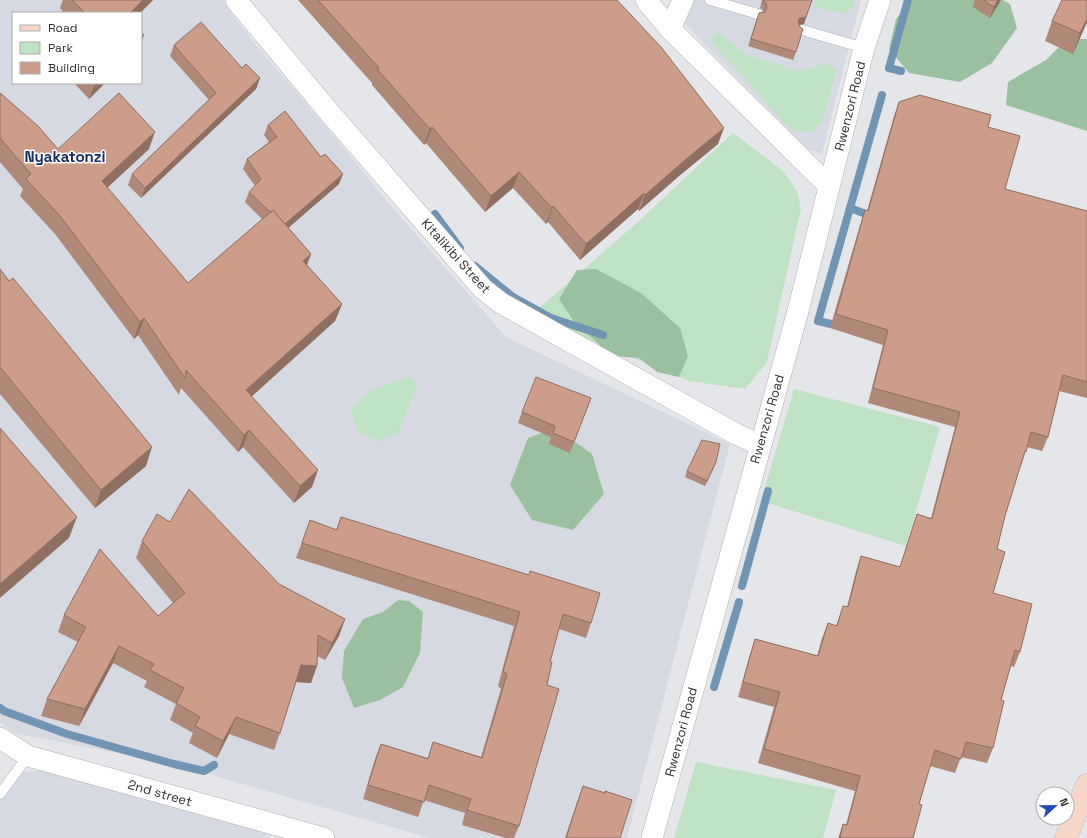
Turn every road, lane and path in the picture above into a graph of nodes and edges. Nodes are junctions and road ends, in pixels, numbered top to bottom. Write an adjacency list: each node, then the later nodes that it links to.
1 (236, 0): 11 (street, Kitalikibi Street)
2 (646, 0): 7 (street)
3 (683, 0): 7 (street)
4 (710, 0): 6 (lane)
5 (880, 0): 9 (street, Rwenzori Road)
6 (758, 14)
7 (670, 29): 10 (street)
8 (802, 30): 9 (lane)
9 (864, 48): 10 (street, Rwenzori Road)
10 (829, 186): 11 (street, Rwenzori Road)
11 (760, 446): 17 (street, Rwenzori Road)
12 (0, 738): 13 (street, 2nd street)
13 (28, 756): 15 (lane); 16 (street, 2nd street)
14 (1087, 785): 18 (main road)
15 (0, 794)
16 (317, 837)
17 (652, 838)
18 (1066, 838)

